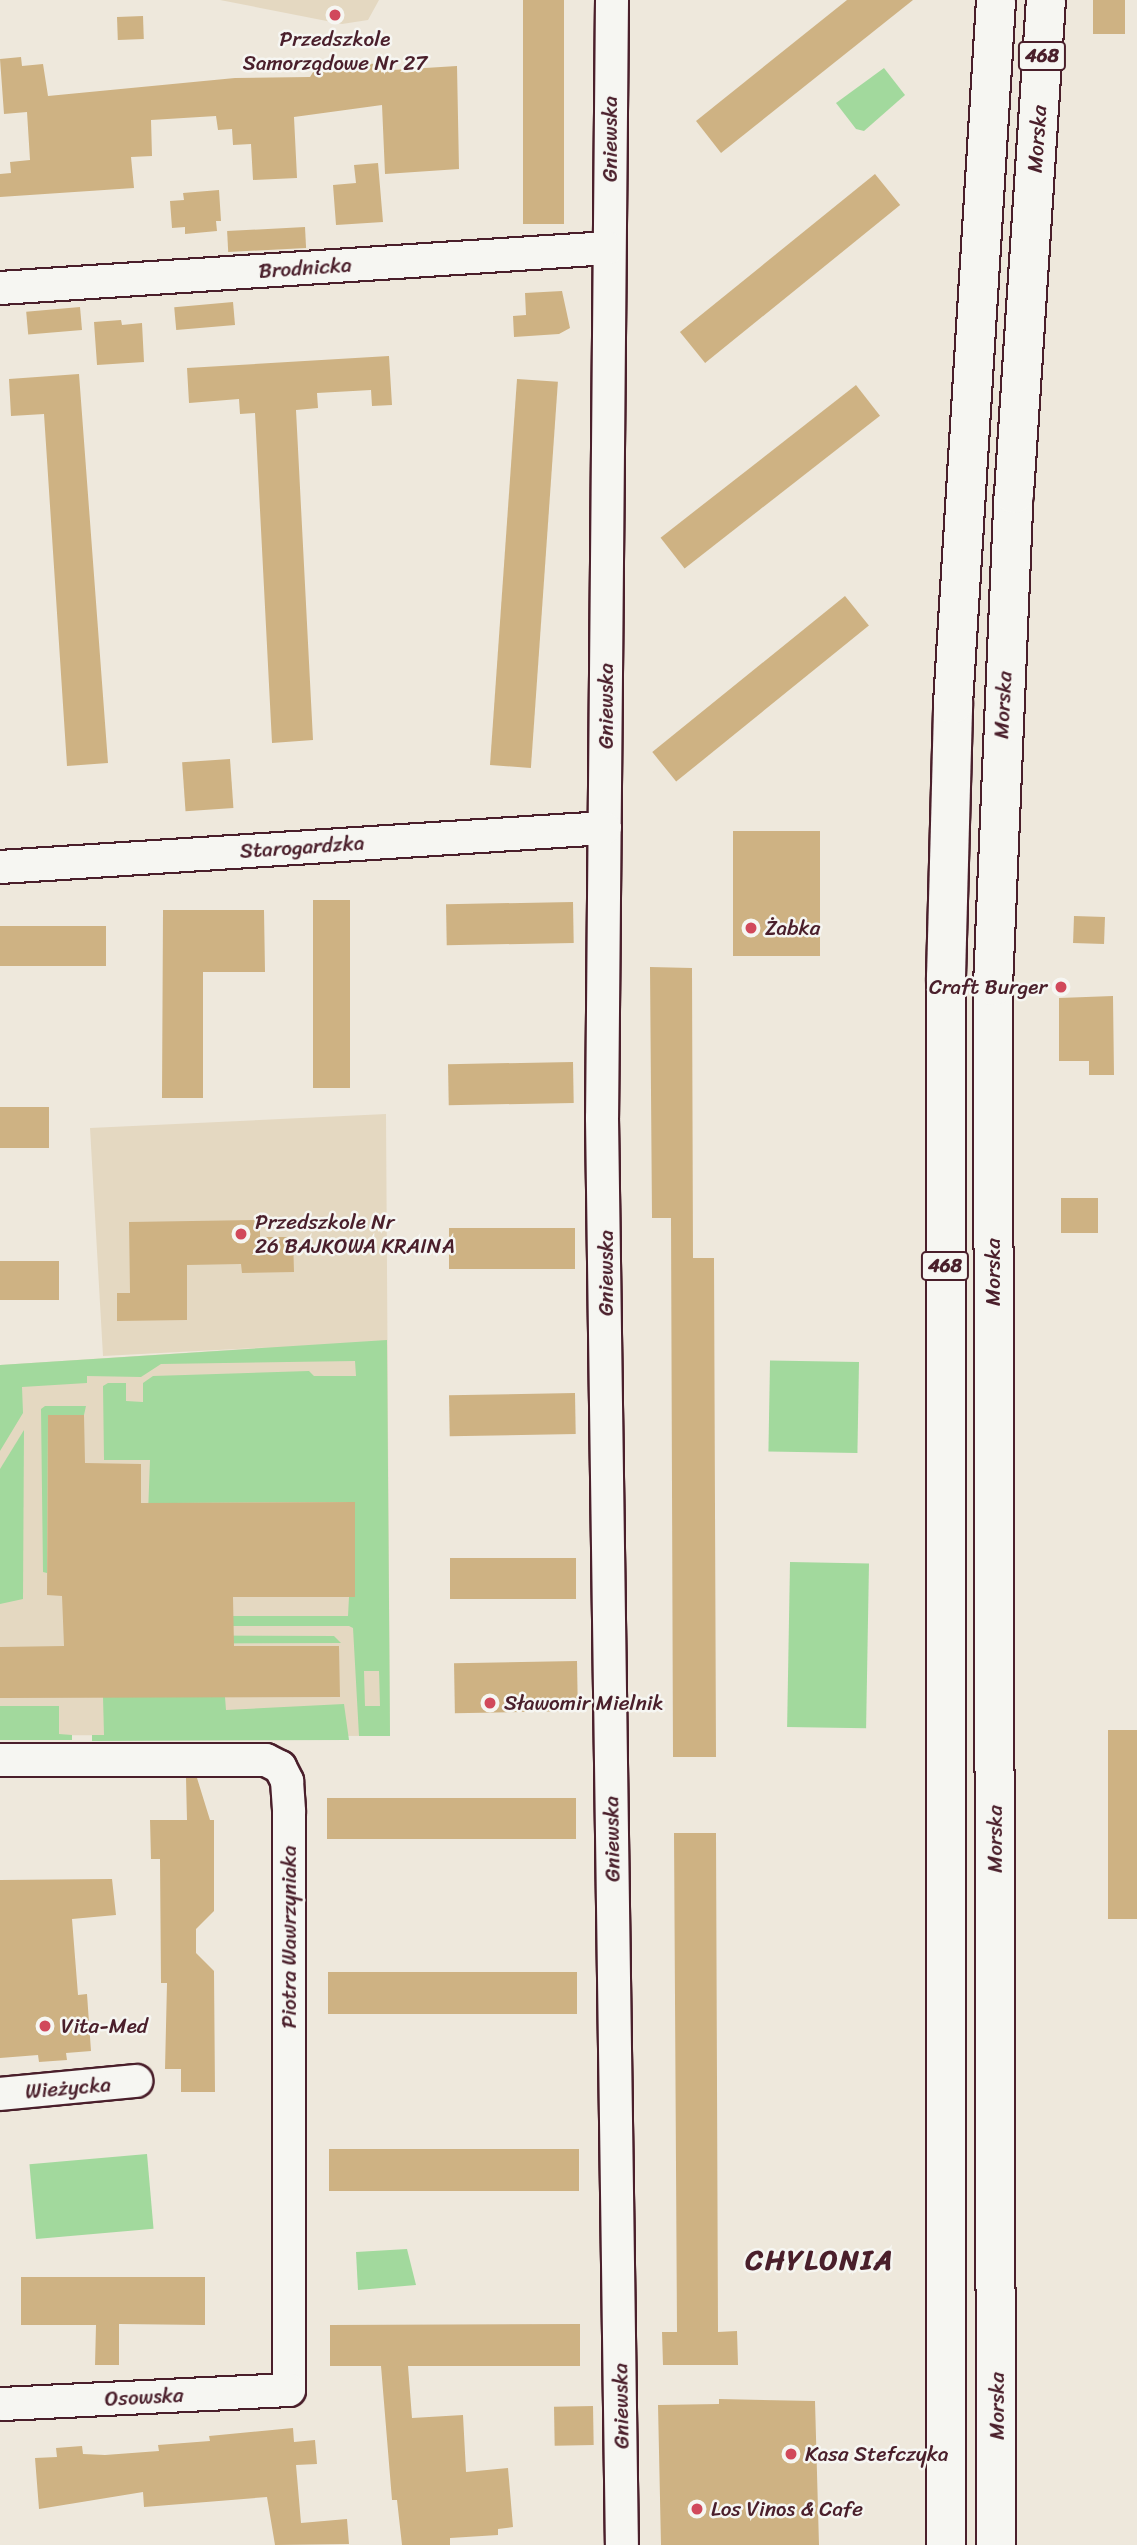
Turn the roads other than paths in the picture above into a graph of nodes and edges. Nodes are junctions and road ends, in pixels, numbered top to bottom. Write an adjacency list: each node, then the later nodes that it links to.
1 (612, 0): 4 (street, Gniewska)
2 (996, 0): 14 (main road, 468)
3 (1046, 0): 15 (main road, Morska / 468)
4 (609, 248): 5 (street, Brodnicka); 6 (street, Gniewska)
5 (0, 288)
6 (605, 828): 7 (street, Starogardzka); 13 (street, Gniewska)
7 (0, 867)
8 (0, 1760): 11 (street, Piotra Wawrzyniaka)
9 (136, 2081): 10 (street, Wieżycka)
10 (0, 2094)
11 (289, 2390): 12 (street, Osowska)
12 (0, 2404)
13 (622, 2545)
14 (946, 2545)
15 (996, 2545)

